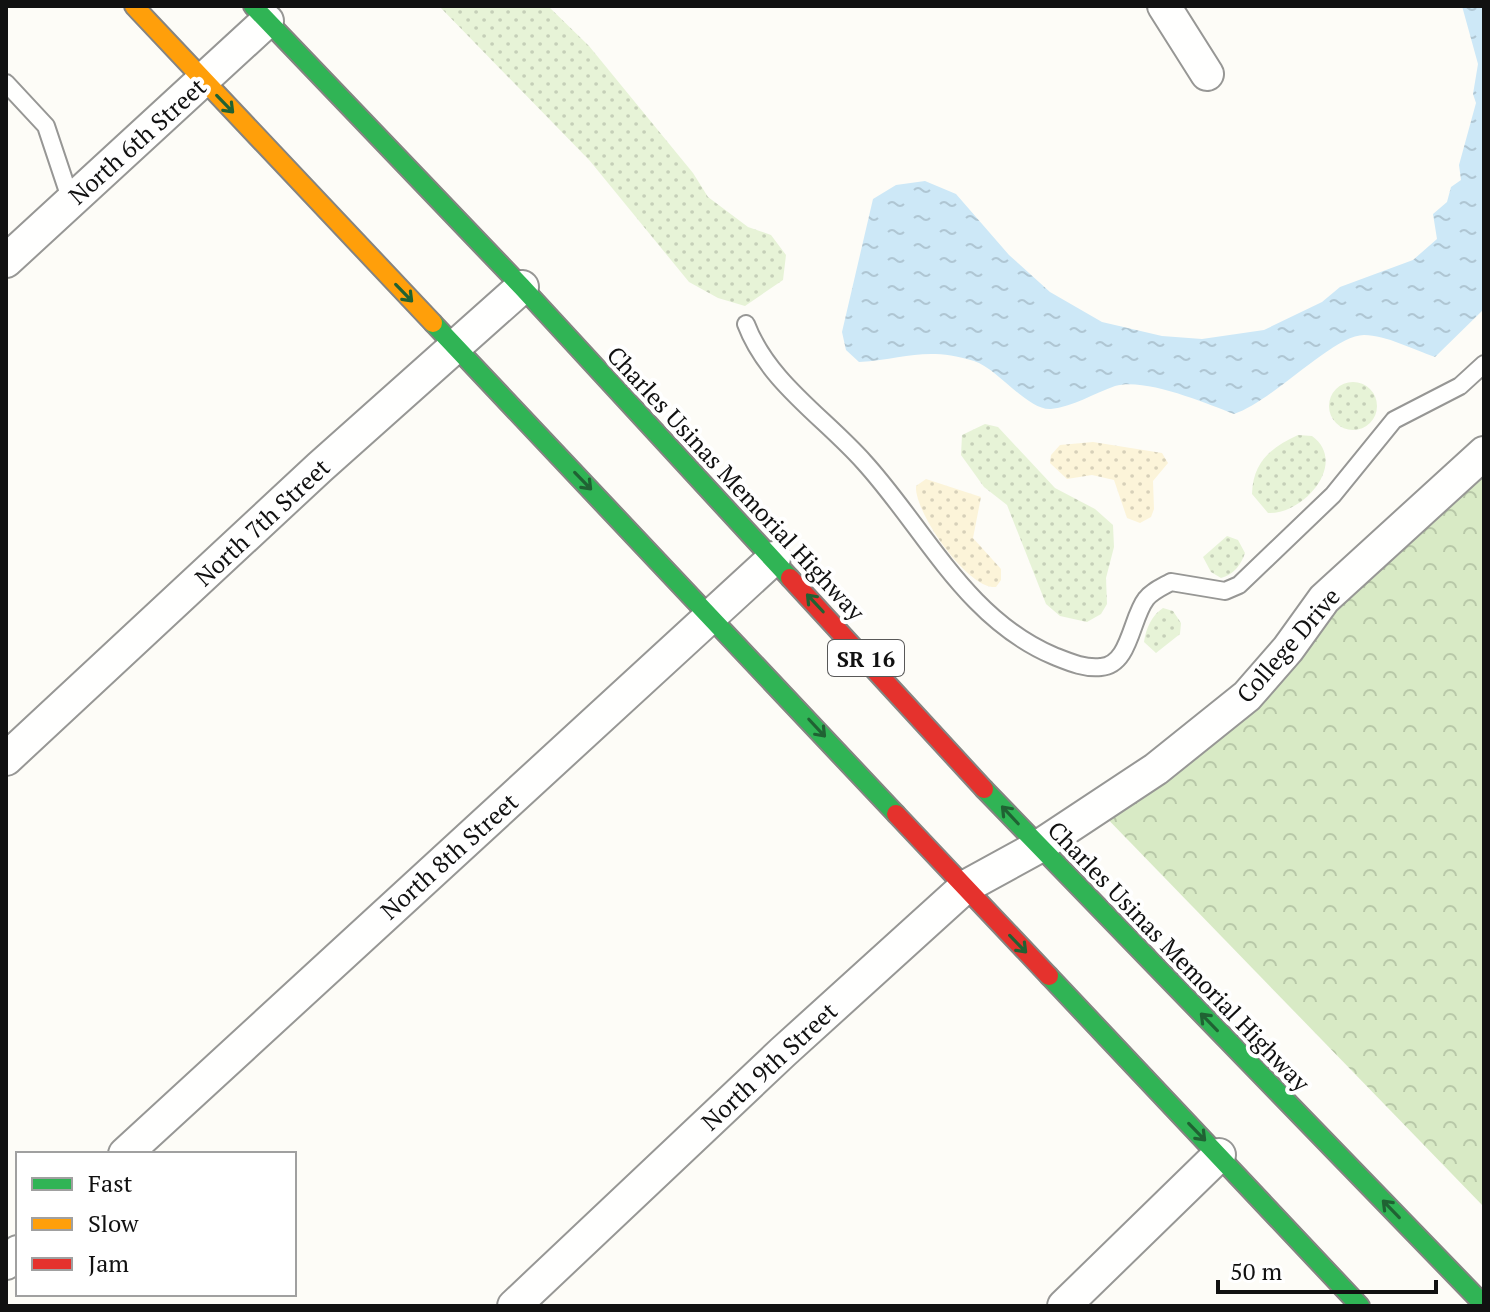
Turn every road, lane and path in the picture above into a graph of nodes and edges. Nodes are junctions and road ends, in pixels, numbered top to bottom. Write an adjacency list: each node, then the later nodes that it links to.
1 (134, 6): 5 (highway)
2 (1164, 6): 4 (street)
3 (260, 14): 5 (street, North 6th Street); 9 (highway, Charles Usinas Memorial Highway / SR 16)
4 (1207, 74)
5 (203, 81): 7 (street, North 6th Street); 11 (highway, one-way to 11)
6 (6, 83): 7 (lane)
7 (71, 201): 8 (street, North 6th Street)
8 (6, 261)
9 (522, 287): 11 (street, North 7th Street); 14 (highway, Charles Usinas Memorial Highway / SR 16)
10 (746, 324): 12 (lane)
11 (456, 348): 15 (highway, one-way to 15); 16 (street, North 7th Street)
12 (1484, 364)
13 (1484, 453): 17 (street, College Drive)
14 (774, 558): 15 (street, North 8th Street); 17 (highway, Charles Usinas Memorial Highway / SR 16, one-way to 14)
15 (713, 616): 18 (highway, one-way to 18); 19 (street, North 8th Street)
16 (6, 759)
17 (1038, 847): 18 (street, North 9th Street); 21 (highway, Charles Usinas Memorial Highway / SR 16, one-way to 17)
18 (965, 887): 20 (highway, one-way to 20); 22 (street, North 9th Street)
19 (127, 1152)
20 (1219, 1155): 23 (street); 24 (highway)
21 (1484, 1305)
22 (514, 1306)
23 (1064, 1306)
24 (1360, 1306)

